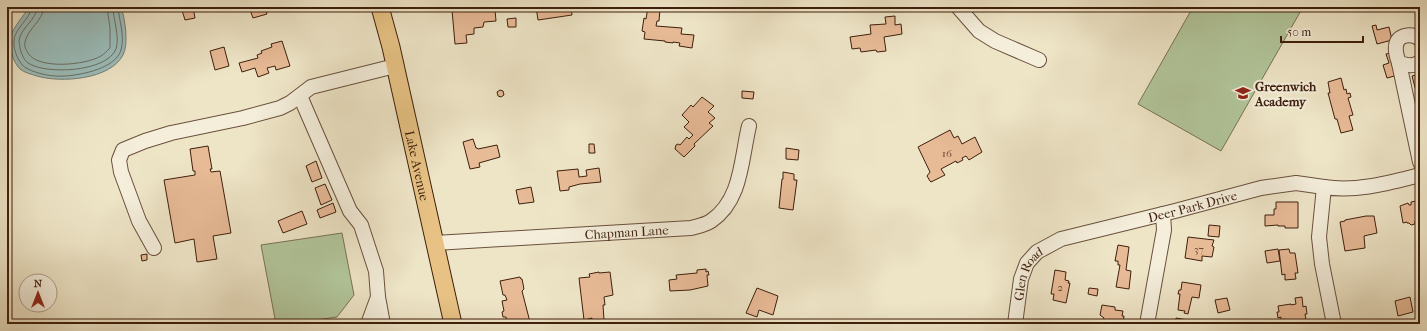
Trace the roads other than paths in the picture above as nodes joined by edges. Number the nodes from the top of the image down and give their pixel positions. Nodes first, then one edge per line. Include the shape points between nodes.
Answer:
1 (380, 7) edge
2 (958, 7) edge
3 (1420, 39) edge
4 (1039, 60) dead end
5 (1420, 62) edge
6 (1399, 63) junction
7 (395, 66) junction
8 (300, 96) junction
9 (749, 126) dead end
10 (1420, 162) edge
11 (1420, 175) edge
12 (1324, 187) junction
13 (1163, 214) junction
14 (1061, 238) joint
15 (435, 243) junction
16 (154, 248) dead end
17 (378, 297) junction
18 (368, 324) edge
19 (383, 324) edge
20 (453, 324) edge
21 (1015, 324) edge
22 (1147, 324) edge
23 (1334, 324) edge

1 - 7 main road, Lake Avenue
2 - 4 street via 979,32 995,42
3 - 6 street via 1409,35 1400,39 1396,48
5 - 6 street via 1414,65
6 - 10 street
7 - 8 street via 311,87
7 - 15 main road, Lake Avenue
8 - 16 street via 280,108 172,132 124,150 119,160 121,172 139,221
8 - 17 street via 350,211 361,225 376,271
9 - 15 street, Chapman Lane via 735,191 729,204 705,224 691,228
11 - 12 street, Deer Park Drive via 1356,189
12 - 13 street, Deer Park Drive via 1296,183 1261,188
12 - 23 street via 1319,237
13 - 14 street, Deer Park Drive
13 - 22 street via 1164,230
14 - 21 street, Glen Road via 1037,252 1027,263 1021,279
15 - 20 main road, Lake Avenue
17 - 18 street
17 - 19 street

